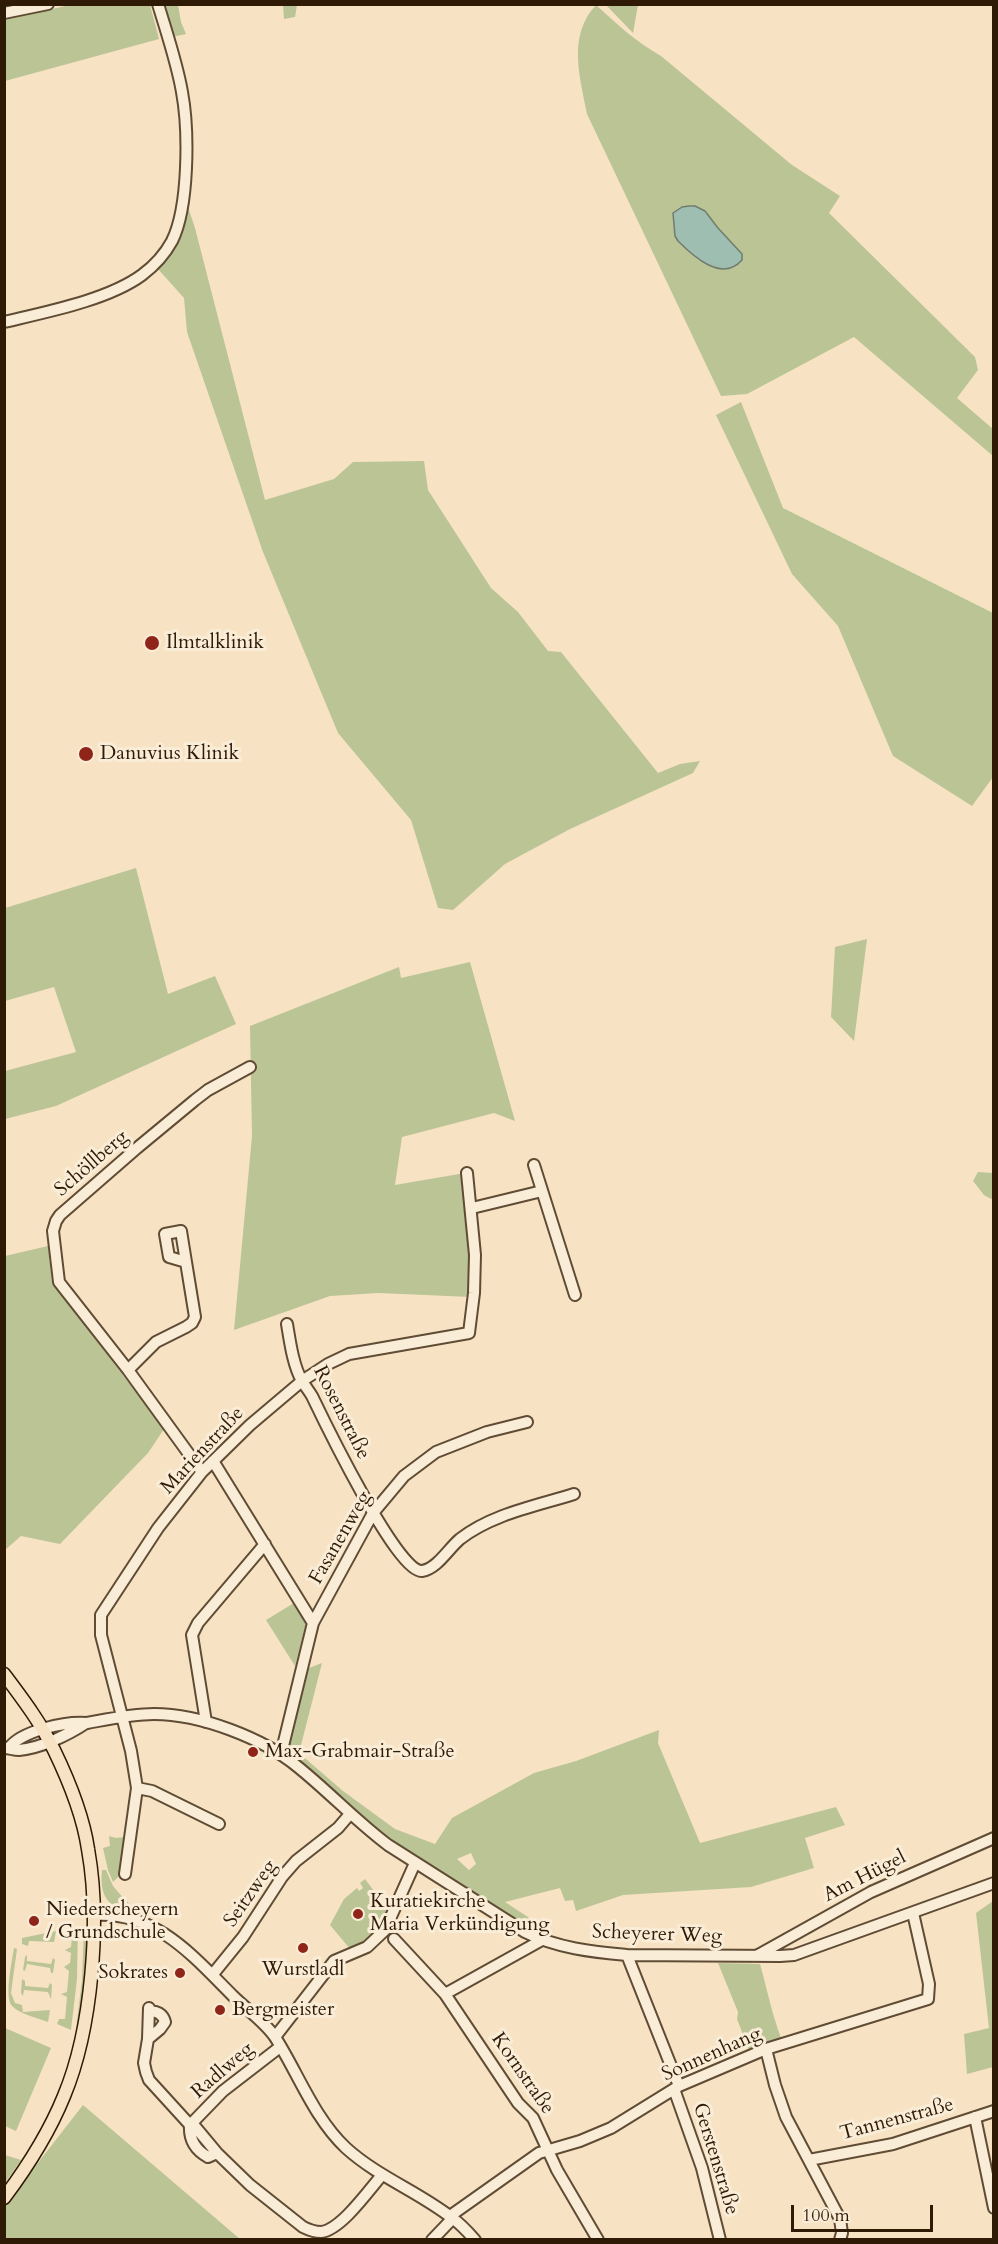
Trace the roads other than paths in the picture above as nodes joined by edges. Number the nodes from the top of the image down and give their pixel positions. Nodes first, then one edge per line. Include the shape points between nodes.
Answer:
1 (48, 4) edge
2 (158, 4) edge
3 (4, 13) edge
4 (4, 322) edge
5 (250, 1066) dead end
6 (534, 1165) dead end
7 (467, 1173) dead end
8 (542, 1191) junction
9 (472, 1209) junction
10 (186, 1262) dead end
11 (575, 1295) dead end
12 (287, 1324) dead end
13 (128, 1370) junction
14 (302, 1381) junction
15 (527, 1422) dead end
16 (213, 1461) junction
17 (202, 1472) junction
18 (574, 1494) dead end
19 (373, 1513) junction
20 (265, 1544) junction
21 (313, 1623) junction
22 (4, 1674) edge
23 (123, 1717) junction
24 (206, 1722) junction
25 (87, 1723) junction
26 (44, 1729) junction
27 (50, 1741) junction
28 (7, 1748) edge
29 (281, 1754) junction
30 (137, 1788) junction
31 (350, 1814) junction
32 (219, 1824) dead end
33 (993, 1838) edge
34 (415, 1863) junction
35 (125, 1874) dead end
36 (993, 1883) edge
37 (913, 1913) junction
38 (93, 1916) junction
39 (394, 1939) dead end
40 (542, 1940) junction
41 (627, 1956) junction
42 (757, 1956) junction
43 (213, 1974) junction
44 (445, 1994) junction
45 (274, 2037) junction
46 (148, 2039) junction
47 (280, 2047) junction
48 (766, 2049) junction
49 (677, 2088) junction
50 (993, 2111) edge
51 (975, 2117) junction
52 (191, 2124) junction
53 (547, 2149) junction
54 (810, 2160) junction
55 (382, 2175) junction
56 (4, 2198) edge
57 (993, 2208) edge
58 (451, 2217) junction
59 (432, 2240) edge
60 (476, 2240) edge
61 (598, 2240) edge
62 (720, 2240) edge
63 (840, 2240) edge

1 - 3 street
2 - 4 street via 180,79 186,123 182,204 171,242 150,268 123,286
5 - 13 street, Schöllberg via 195,1100 56,1221 53,1231 59,1282
6 - 8 street
7 - 9 street
8 - 9 street
8 - 11 street
9 - 14 street, Marienstraße via 475,1255 469,1333 350,1354
10 - 13 street via 195,1317 192,1323 156,1342
12 - 14 street, Rosenstraße
13 - 17 street, Schöllberg
14 - 16 street, Marienstraße
14 - 19 street, Rosenstraße
15 - 19 street, Fasanenweg via 487,1432 436,1452 404,1476
16 - 17 street, Marienstraße
16 - 20 street
17 - 23 street, Marienstraße via 158,1528 101,1614 100,1635
18 - 19 street, Rosenstraße via 484,1524 431,1567 417,1571
19 - 21 street, Fasanenweg
20 - 21 street
20 - 24 street via 192,1635
21 - 29 street, Fasanenweg
22 - 26 main road
23 - 24 street via 156,1714
23 - 25 street
23 - 30 street, Marienstraße
24 - 29 street
25 - 26 street
25 - 27 street
26 - 27 main road
26 - 28 street
27 - 28 street via 25,1749
27 - 38 main road via 74,1798 88,1848
29 - 31 street
30 - 32 street via 152,1791
30 - 35 street, Marienstraße
31 - 34 street
31 - 43 street, Seitzweg via 282,1877
33 - 42 street, Am Hügel via 871,1892
34 - 40 street, Scheyerer Weg
34 - 45 street via 385,1930 367,1947 334,1961
36 - 37 street, Scheyerer Weg
37 - 42 street, Scheyerer Weg via 807,1952
37 - 48 street, Sonnenhang via 929,1984 928,1999
38 - 43 street via 119,1916 151,1925
38 - 56 main road via 89,1999 71,2077 44,2139
39 - 44 street, Kornstraße
40 - 41 street, Scheyerer Weg
40 - 44 street
41 - 42 street, Scheyerer Weg
41 - 49 street, Gerstenstraße
43 - 45 street
44 - 53 street, Kornstraße via 518,2103 533,2118
45 - 47 street
46 - 46 street via 149,2010 159,2013 165,2022
46 - 52 street via 144,2063 149,2080
47 - 52 street, Radlweg via 223,2091
47 - 55 street via 335,2135
48 - 49 street, Sonnenhang
48 - 54 street via 786,2117
49 - 53 street, Sonnenhang via 611,2128
49 - 62 street, Gerstenstraße
50 - 51 street, Tannenstraße
51 - 54 street, Tannenstraße via 893,2144
51 - 57 street
52 - 55 street via 190,2137 196,2149 208,2157 218,2153 250,2185 312,2231 328,2230 341,2222
53 - 58 street, Sonnenhang
53 - 61 street, Kornstraße
54 - 63 street via 840,2219
55 - 58 street
58 - 59 street, Sonnenhang
58 - 60 street

